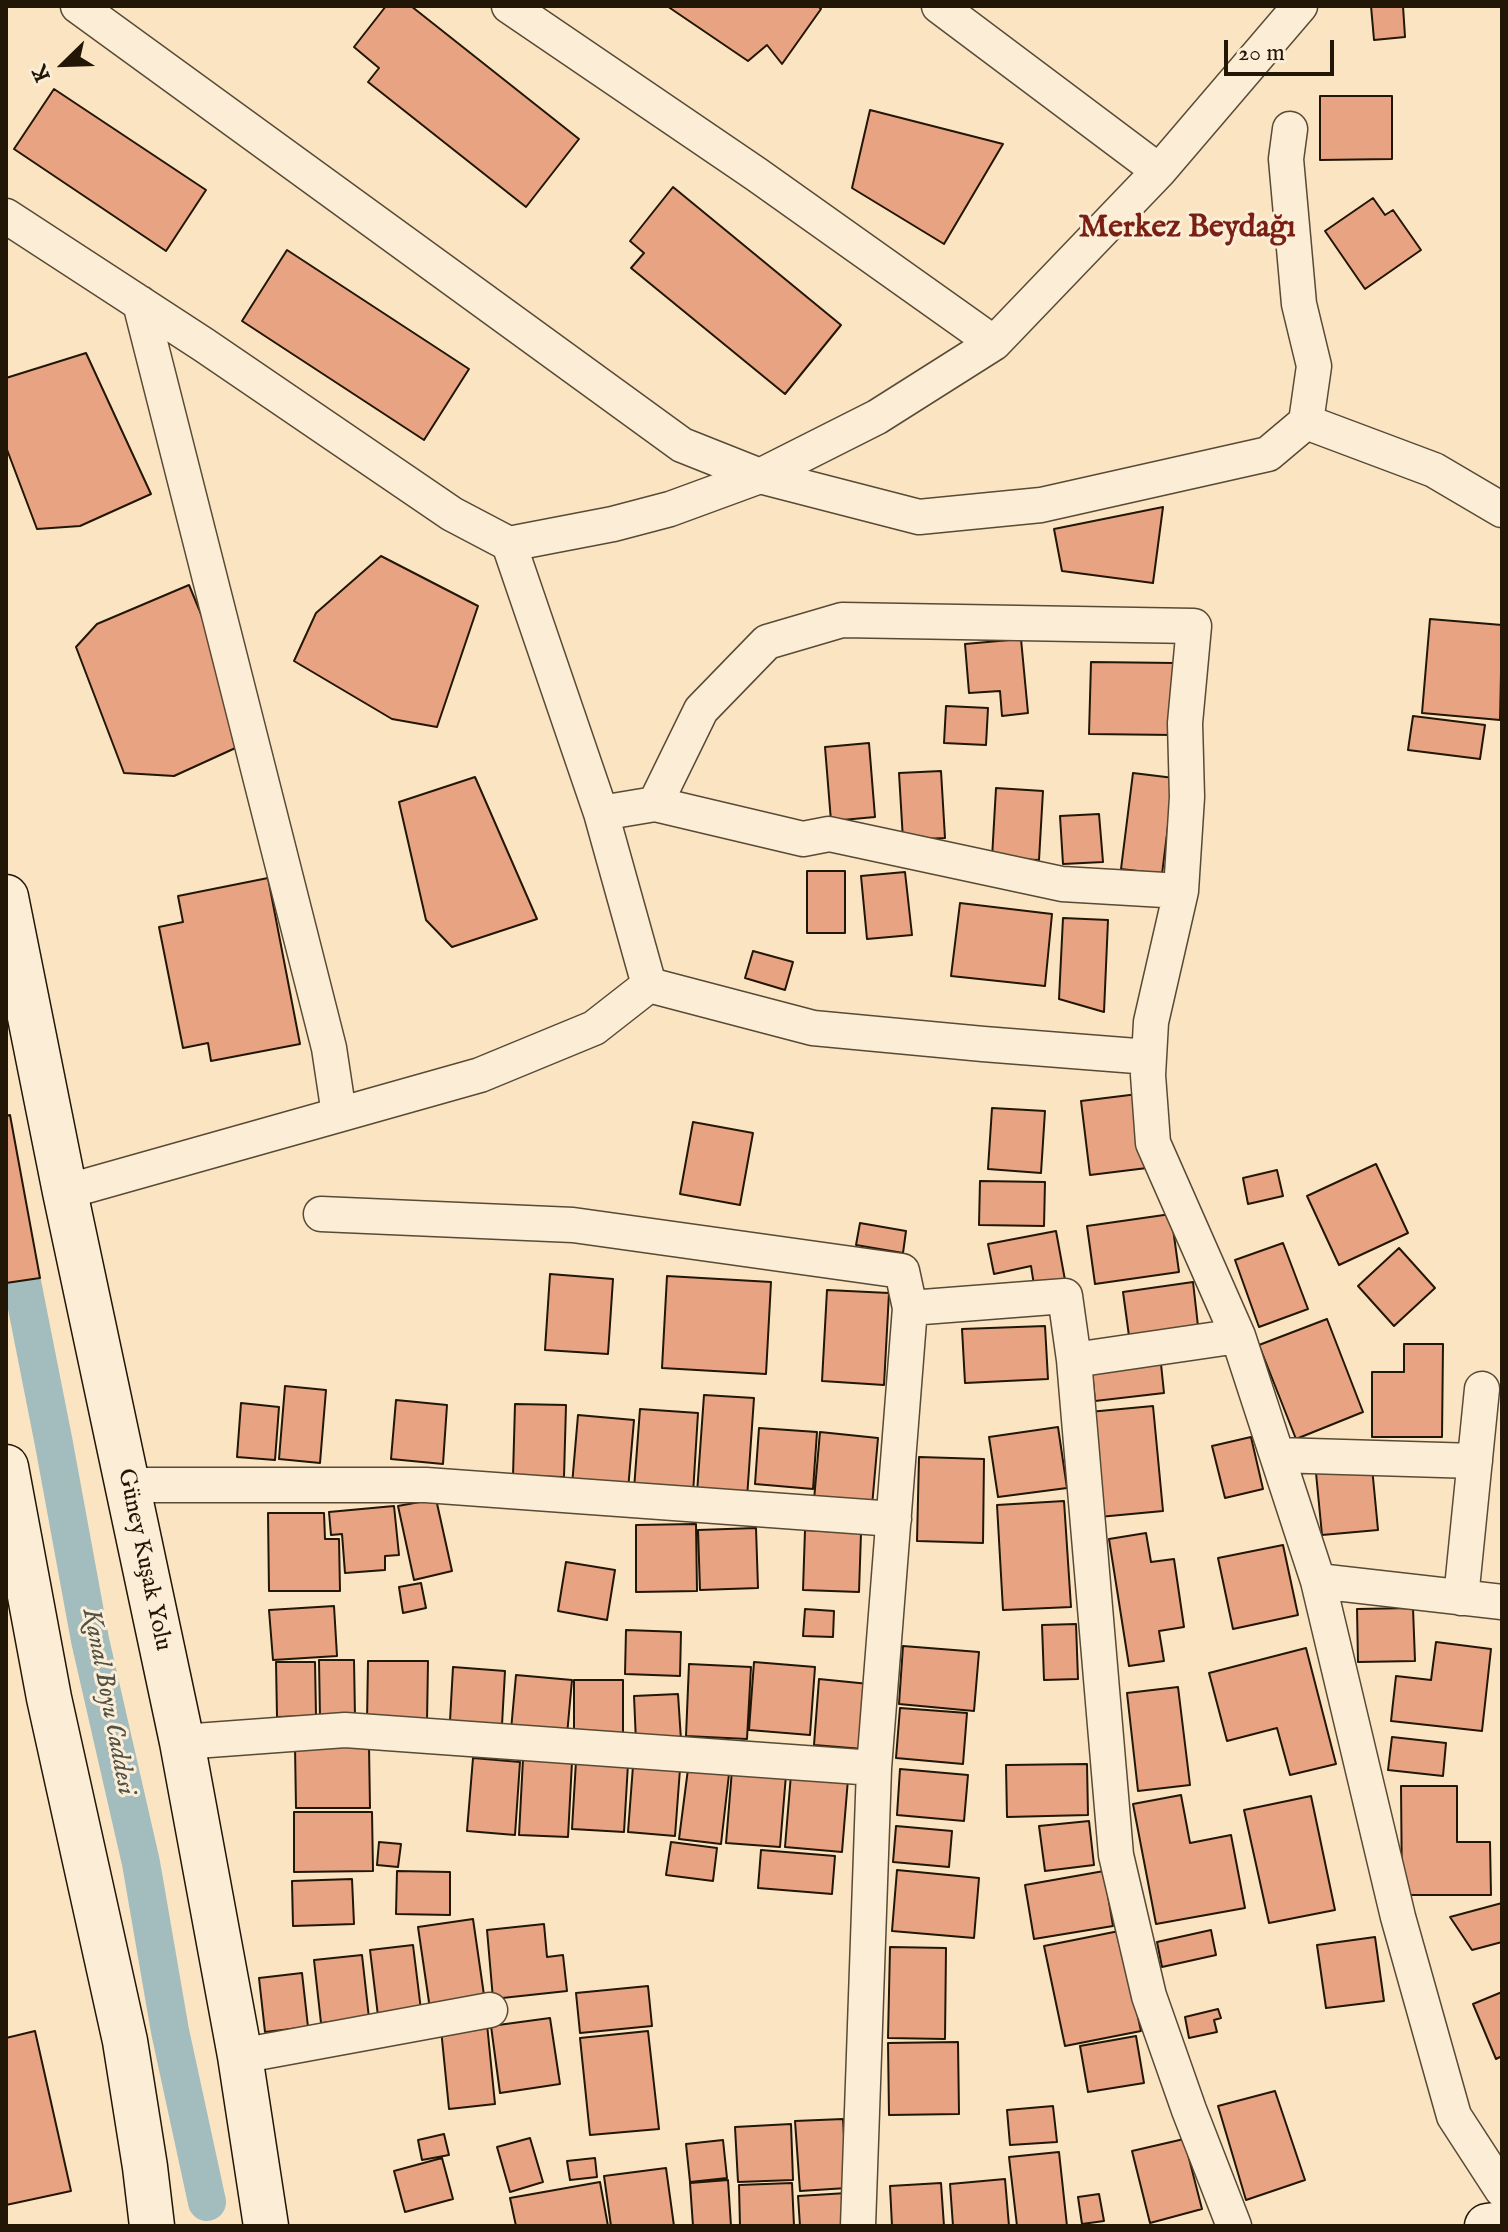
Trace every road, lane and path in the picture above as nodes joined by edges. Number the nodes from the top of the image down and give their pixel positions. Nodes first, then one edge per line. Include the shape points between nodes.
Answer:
1 (78, 6) edge
2 (509, 6) edge
3 (939, 6) edge
4 (1300, 6) edge
5 (1290, 129) dead end
6 (1159, 171) junction
7 (6, 216) edge
8 (140, 303) junction
9 (994, 343) junction
10 (1306, 422) junction
11 (760, 476) junction
12 (1502, 510) edge
13 (509, 544) junction
14 (655, 804) junction
15 (601, 813) junction
16 (1181, 891) junction
17 (6, 897) edge
18 (649, 985) junction
19 (1149, 1057) junction
20 (339, 1114) junction
21 (65, 1192) junction
22 (321, 1214) dead end
23 (910, 1308) junction
24 (1238, 1336) junction
25 (1074, 1360) junction
26 (1482, 1389) dead end
27 (1277, 1455) junction
28 (1475, 1461) junction
29 (6, 1467) edge
30 (126, 1485) junction
31 (894, 1519) junction
32 (1318, 1581) junction
33 (1461, 1598) junction
34 (1502, 1602) edge
35 (182, 1742) junction
36 (874, 1768) junction
37 (490, 2010) dead end
38 (240, 2056) junction
39 (1502, 2190) edge
40 (1502, 2224) edge
41 (152, 2226) edge
42 (266, 2226) edge
43 (858, 2226) edge
44 (1234, 2226) edge
45 (1487, 2226) edge

1 - 11 street via 682,445
2 - 9 street
3 - 6 street
4 - 6 street
5 - 10 street via 1286,159 1299,304 1314,366
6 - 9 street
7 - 8 street
8 - 13 street via 452,514
8 - 20 street via 329,1048
9 - 11 street via 877,417
10 - 11 street via 1268,454 1041,505 934,516 919,517
10 - 12 street via 1434,470
11 - 13 street via 670,509
13 - 15 street
14 - 15 street
14 - 16 street via 803,839 829,834 1062,884
14 - 16 street via 701,710 767,642 842,620 1194,626 1185,723
15 - 18 street
16 - 19 street via 1151,1022
17 - 21 main road, Güney Kuşak Yolu
18 - 19 street via 813,1028
18 - 20 street via 594,1028 480,1075
19 - 24 street via 1153,1143
20 - 21 street
21 - 30 main road, Güney Kuşak Yolu
22 - 23 street via 573,1225 902,1271
23 - 25 street via 1065,1296
23 - 31 street
24 - 25 street
24 - 27 street
25 - 44 street via 1116,1855 1149,1996
26 - 28 street
27 - 28 street
27 - 32 street
28 - 33 street
29 - 41 main road via 49,1698 125,2041
30 - 31 street via 426,1485
30 - 35 main road, Güney Kuşak Yolu
31 - 36 street
32 - 33 street
32 - 39 street via 1398,1917 1454,2116
33 - 34 street
35 - 36 street via 345,1730
35 - 38 main road, Güney Kuşak Yolu
36 - 43 street
37 - 38 street
38 - 42 main road, Güney Kuşak Yolu
40 - 45 main road

